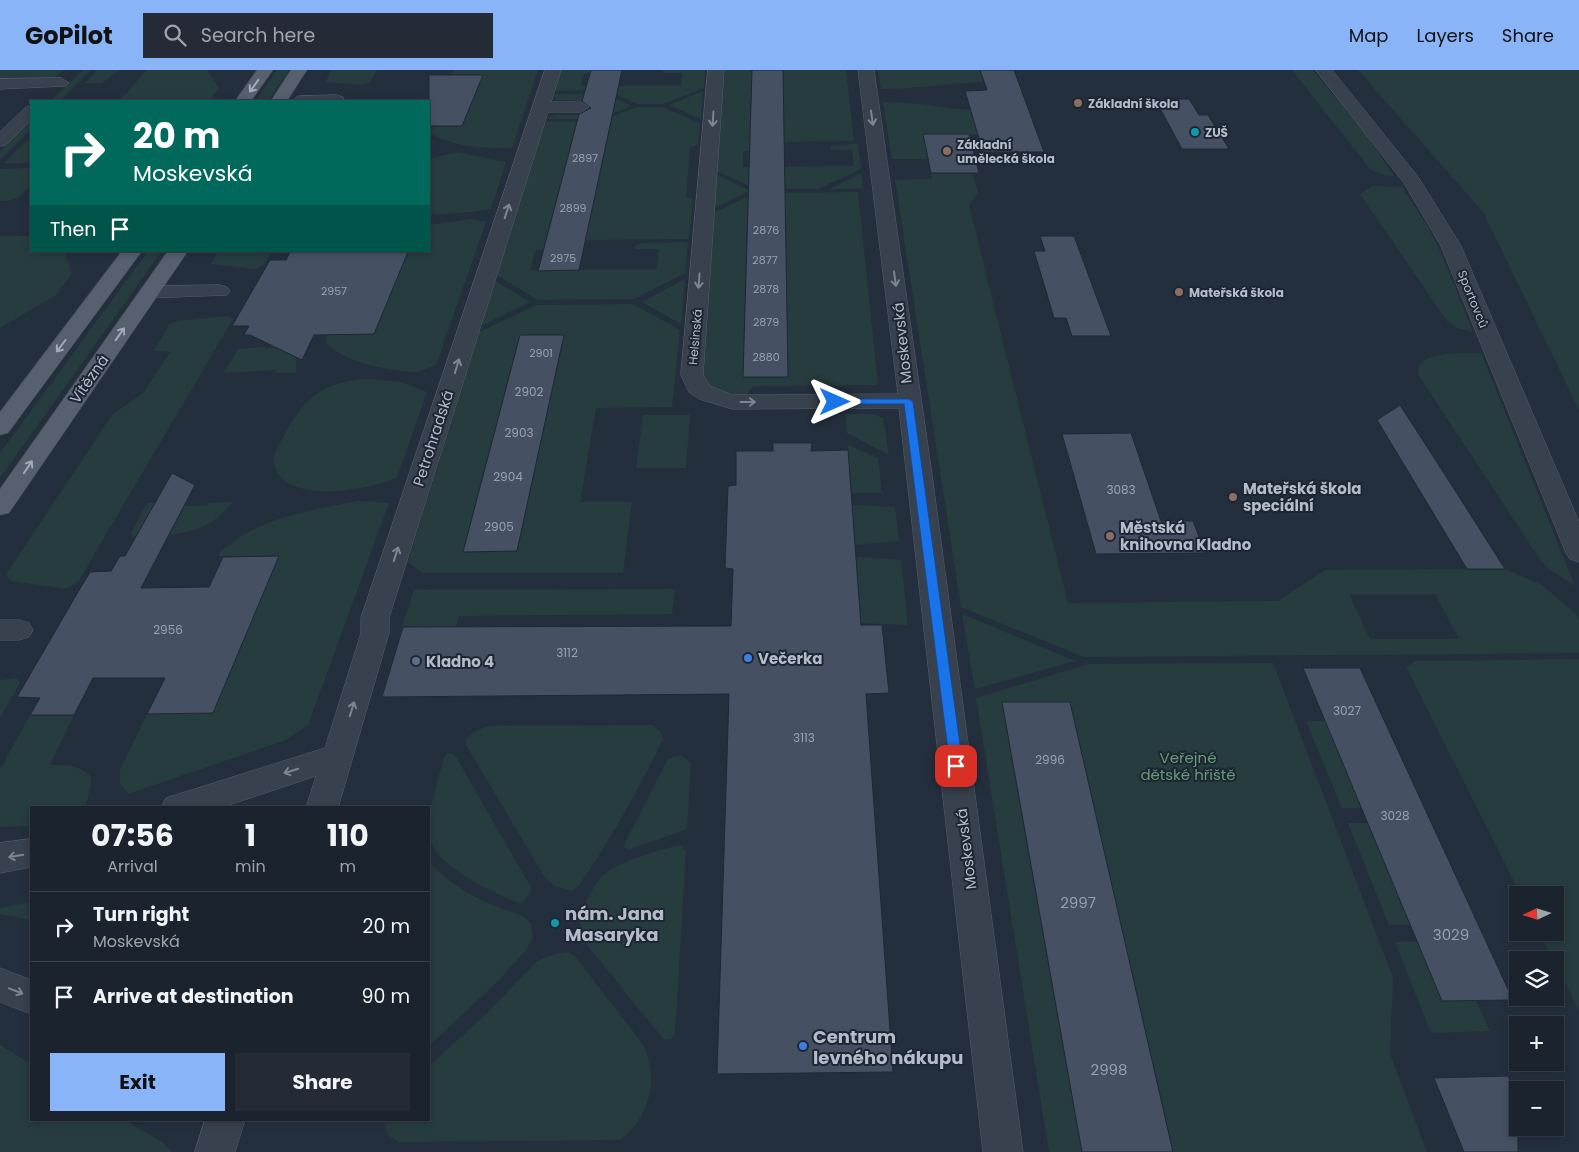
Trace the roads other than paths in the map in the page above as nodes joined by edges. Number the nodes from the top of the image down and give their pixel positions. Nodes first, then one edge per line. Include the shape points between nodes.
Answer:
1 (74, 70) edge
2 (265, 70) edge
3 (300, 70) edge
4 (553, 70) edge
5 (716, 70) edge
6 (866, 70) edge
7 (1324, 70) edge
8 (61, 83) junction
9 (0, 84) edge
10 (43, 100) edge
11 (244, 100) edge
12 (280, 100) edge
13 (581, 107) dead end
14 (540, 108) junction
15 (30, 112) edge
16 (0, 141) edge
17 (131, 252) edge
18 (177, 252) edge
19 (220, 291) dead end
20 (150, 292) junction
21 (909, 402) junction
22 (0, 428) edge
23 (0, 507) edge
24 (1579, 553) edge
25 (338, 756) junction
26 (183, 806) edge
27 (323, 806) edge
28 (30, 853) edge
29 (0, 858) edge
30 (0, 985) edge
31 (30, 997) edge
32 (225, 1121) edge
33 (215, 1152) edge
34 (1003, 1152) edge

1 - 8 street
2 -> 11 main road
3 - 12 main road
4 - 14 street, Petrohradská
5 -> 21 street, Helsinská via 692,375 695,385 712,398 732,402
6 -> 21 street, Moskevská
7 - 24 street, Sportovců via 1412,181 1450,246
8 - 9 street
8 - 10 street
13 - 14 street
25 -> 14 street, Petrohradská via 375,632 375,618
15 - 16 street
17 -> 22 main road
18 - 20 main road, Vítězná
19 - 20 street
23 -> 20 main road, Vítězná
21 - 34 street, Moskevská
25 -> 26 street
25 - 27 street, Petrohradská
28 -> 29 street
30 -> 31 street
32 - 33 street

